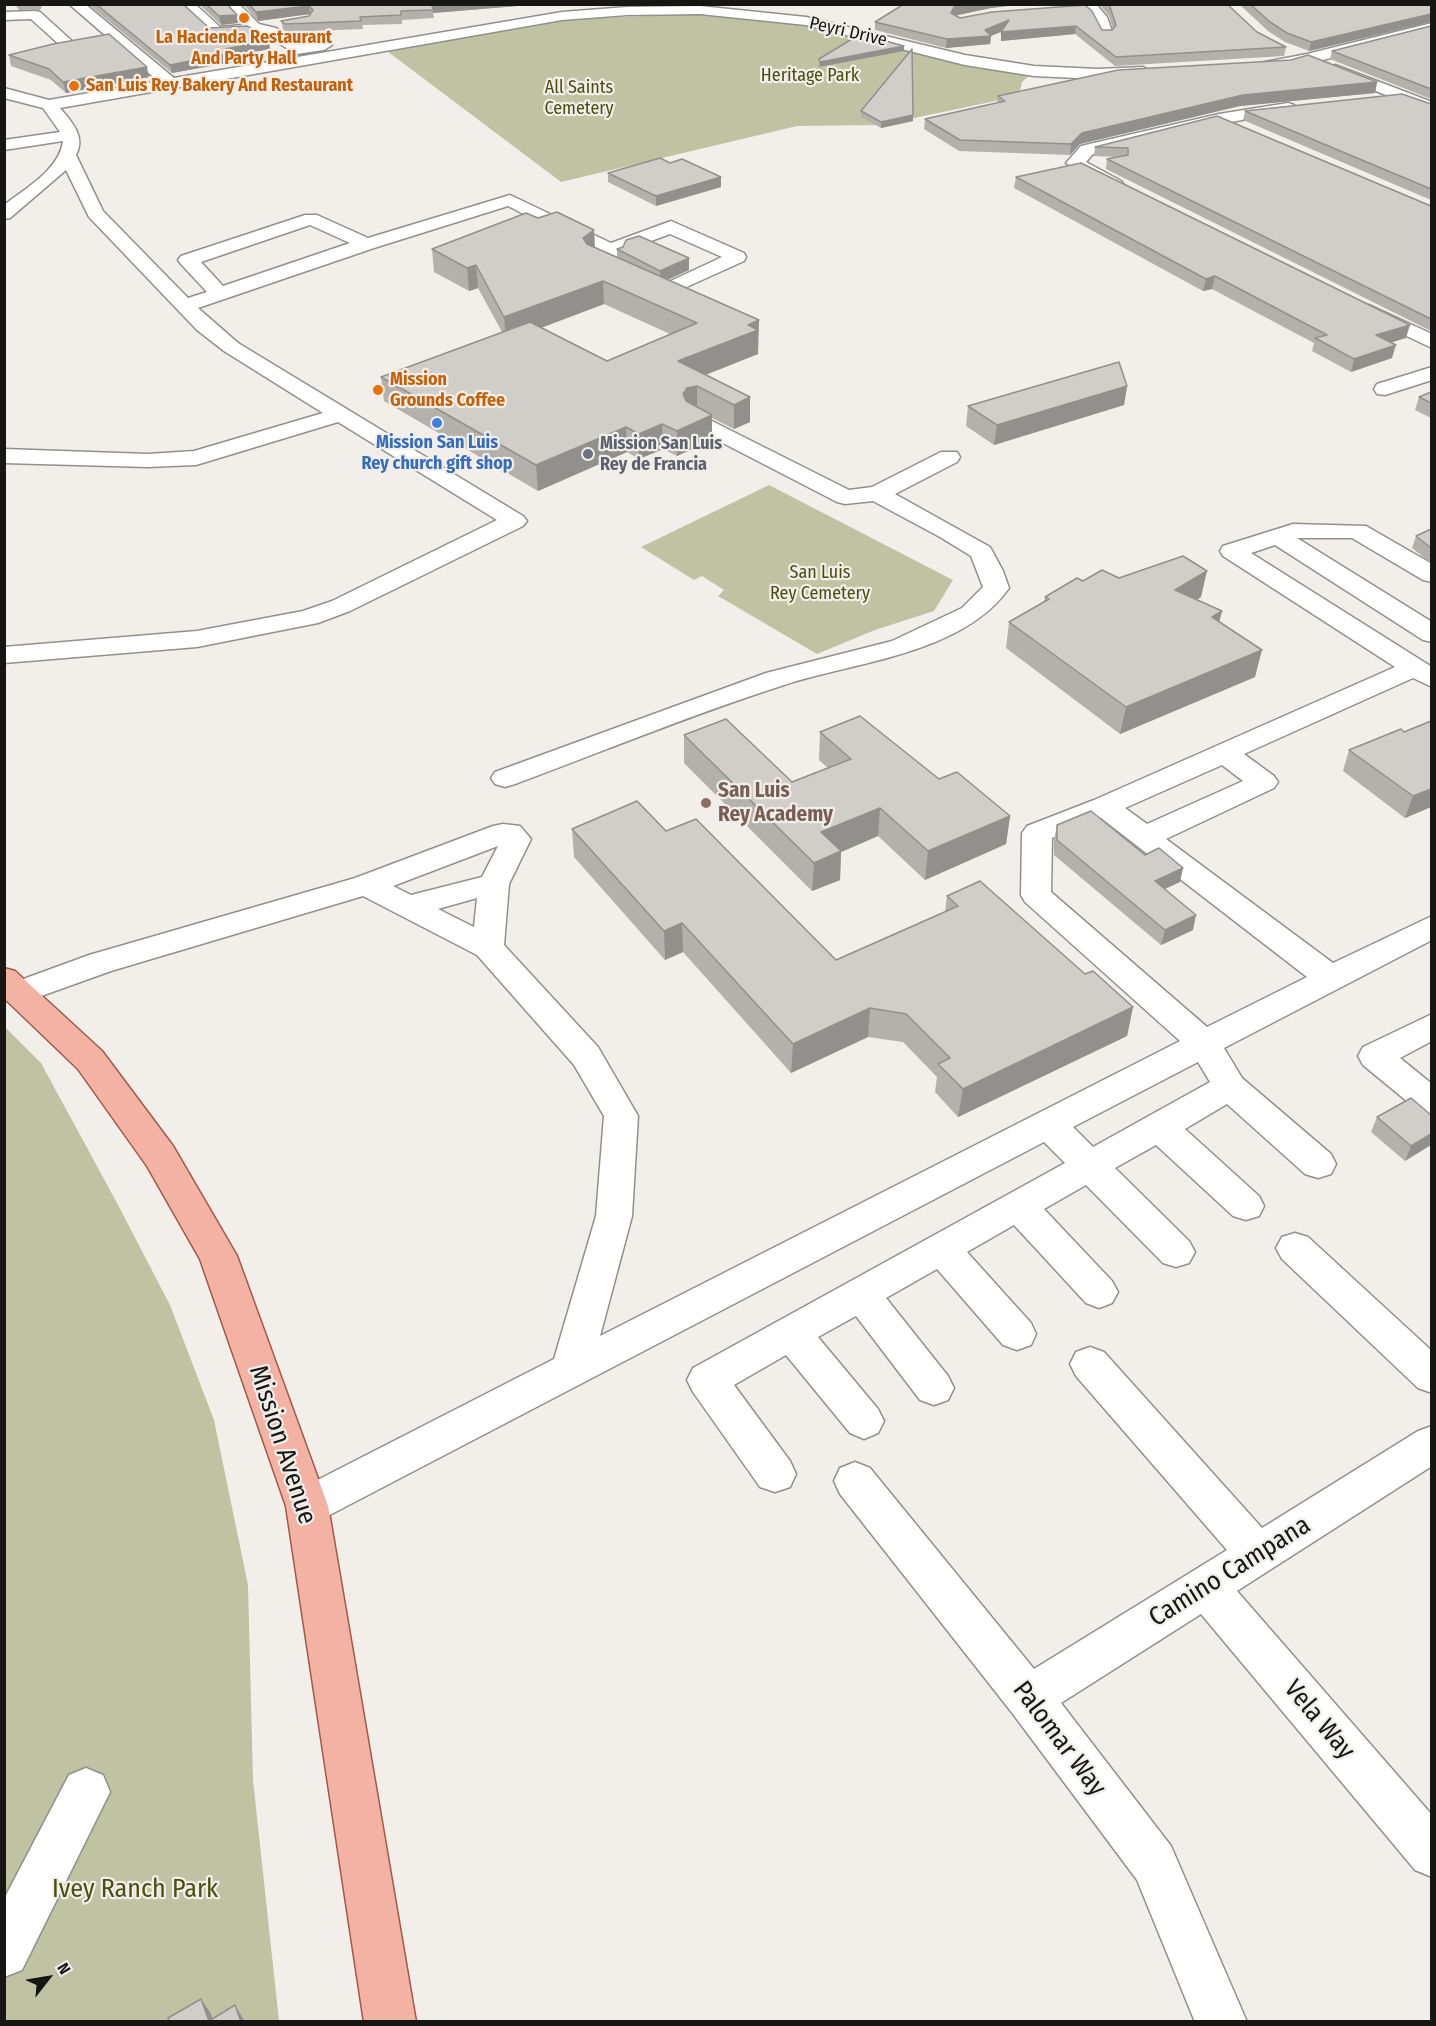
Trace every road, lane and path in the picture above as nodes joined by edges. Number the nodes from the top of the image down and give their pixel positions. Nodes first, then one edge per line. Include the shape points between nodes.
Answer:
1 (76, 4) edge
2 (186, 4) edge
3 (230, 4) edge
4 (1084, 6) edge
5 (822, 10) dead end
6 (4, 16) edge
7 (806, 21) junction
8 (285, 22) edge
9 (1431, 27) edge
10 (254, 28) junction
11 (1106, 34) edge
12 (115, 37) junction
13 (80, 43) junction
14 (1279, 47) edge
15 (47, 49) edge
16 (340, 54) junction
17 (1307, 59) junction
18 (1259, 66) edge
19 (1161, 71) edge
20 (171, 84) junction
21 (4, 93) edge
22 (1401, 96) junction
23 (1363, 103) edge
24 (49, 105) junction
25 (1307, 107) edge
26 (1431, 108) edge
27 (1219, 119) junction
28 (1251, 132) edge
29 (70, 135) junction
30 (4, 145) edge
31 (68, 156) junction
32 (1136, 196) edge
33 (4, 214) edge
34 (367, 244) junction
35 (610, 250) junction
36 (221, 295) junction
37 (184, 306) junction
38 (1358, 306) edge
39 (1431, 342) edge
40 (1431, 372) edge
41 (1385, 389) dead end
42 (342, 414) junction
43 (696, 420) edge
44 (4, 456) edge
45 (949, 457) dead end
46 (877, 494) junction
47 (1277, 536) junction
48 (1431, 576) edge
49 (1431, 634) edge
50 (4, 655) edge
51 (1423, 673) edge
52 (1224, 753) junction
53 (506, 778) dead end
54 (1104, 806) junction
55 (1144, 837) junction
56 (494, 884) junction
57 (366, 885) junction
58 (408, 906) junction
59 (1431, 926) edge
60 (488, 946) junction
61 (1330, 978) junction
62 (12, 986) edge
63 (1431, 1026) edge
64 (1204, 1043) junction
65 (1230, 1087) junction
66 (1431, 1103) edge
67 (1048, 1124) junction
68 (1160, 1126) junction
69 (1318, 1164) dead end
70 (1090, 1165) junction
71 (1019, 1206) junction
72 (1246, 1206) dead end
73 (1295, 1248) dead end
74 (942, 1249) junction
75 (1176, 1252) dead end
76 (1100, 1292) dead end
77 (861, 1294) junction
78 (791, 1333) junction
79 (1017, 1334) dead end
80 (1090, 1364) dead end
81 (571, 1370) junction
82 (1431, 1376) edge
83 (934, 1388) dead end
84 (864, 1421) dead end
85 (1431, 1444) edge
86 (775, 1474) dead end
87 (855, 1481) dead end
88 (307, 1506) junction
89 (1258, 1554) junction
90 (1206, 1587) junction
91 (1029, 1698) junction
92 (86, 1792) dead end
93 (1431, 1853) edge
94 (4, 1952) edge
95 (390, 2022) edge
96 (1221, 2022) edge

1 - 12 street
2 - 10 street via 217,32
3 - 10 street
4 - 11 street via 1100,18
5 - 7 street
6 - 13 street via 35,15
7 - 16 street, Peyri Drive via 700,10 598,12
7 - 19 street, Peyri Drive via 964,60 1034,71
8 - 10 street
9 - 17 street
10 - 16 street via 271,31 296,50 326,44
12 - 13 street
12 - 20 street
13 - 15 street
14 - 17 street
16 - 20 street, Peyri Drive
17 - 18 street
17 - 22 street
20 - 24 street, Peyri Drive
21 - 24 street
22 - 23 street
22 - 26 street
24 - 29 street
25 - 27 street
27 - 28 street
27 - 32 street via 1088,150 1075,163
29 - 30 street
29 - 31 street via 73,143
31 - 33 street via 56,171
31 - 37 street via 95,213
34 - 35 street via 510,200
34 - 36 street
34 - 36 street via 311,219 188,260
35 - 35 street via 671,227 737,257 660,293 596,261 616,253
36 - 37 street
37 - 42 street via 231,347
38 - 39 street
40 - 41 street
42 - 44 street via 196,458 142,462 44,453
42 - 50 street via 515,521 309,618 196,639
43 - 46 street via 845,497
45 - 46 street
46 - 53 street via 981,552 996,588 971,613 901,647 775,679
47 - 48 street via 1293,531 1358,531
47 - 49 street
47 - 51 street via 1232,551
51 - 52 street
52 - 54 street
52 - 55 street via 1264,782
54 - 55 street
54 - 64 street via 1037,832 1036,895
55 - 61 street
56 - 57 street via 516,839 510,833
56 - 58 street
56 - 60 street
57 - 58 street
57 - 62 street
58 - 60 street
59 - 61 street
60 - 81 street via 586,1056 621,1116 614,1216
61 - 64 street
62 - 88 main road, Mission Avenue via 90,1060 160,1156 218,1256
63 - 66 street via 1375,1056
64 - 65 street
64 - 67 street
65 - 68 street
65 - 69 street
67 - 70 street
67 - 81 street
68 - 70 street
68 - 72 street
70 - 71 street
70 - 75 street
71 - 74 street
71 - 76 street
73 - 82 street
74 - 77 street
74 - 79 street
77 - 78 street
77 - 83 street
78 - 84 street
78 - 86 street via 707,1380
80 - 89 street
81 - 88 street
85 - 89 street, Camino Campana
87 - 91 street, Palomar Way
88 - 95 main road, Mission Avenue
89 - 90 street, Camino Campana
90 - 91 street, Camino Campana
90 - 93 street, Vela Way
91 - 96 street, Palomar Way via 1154,1863
92 - 94 street

